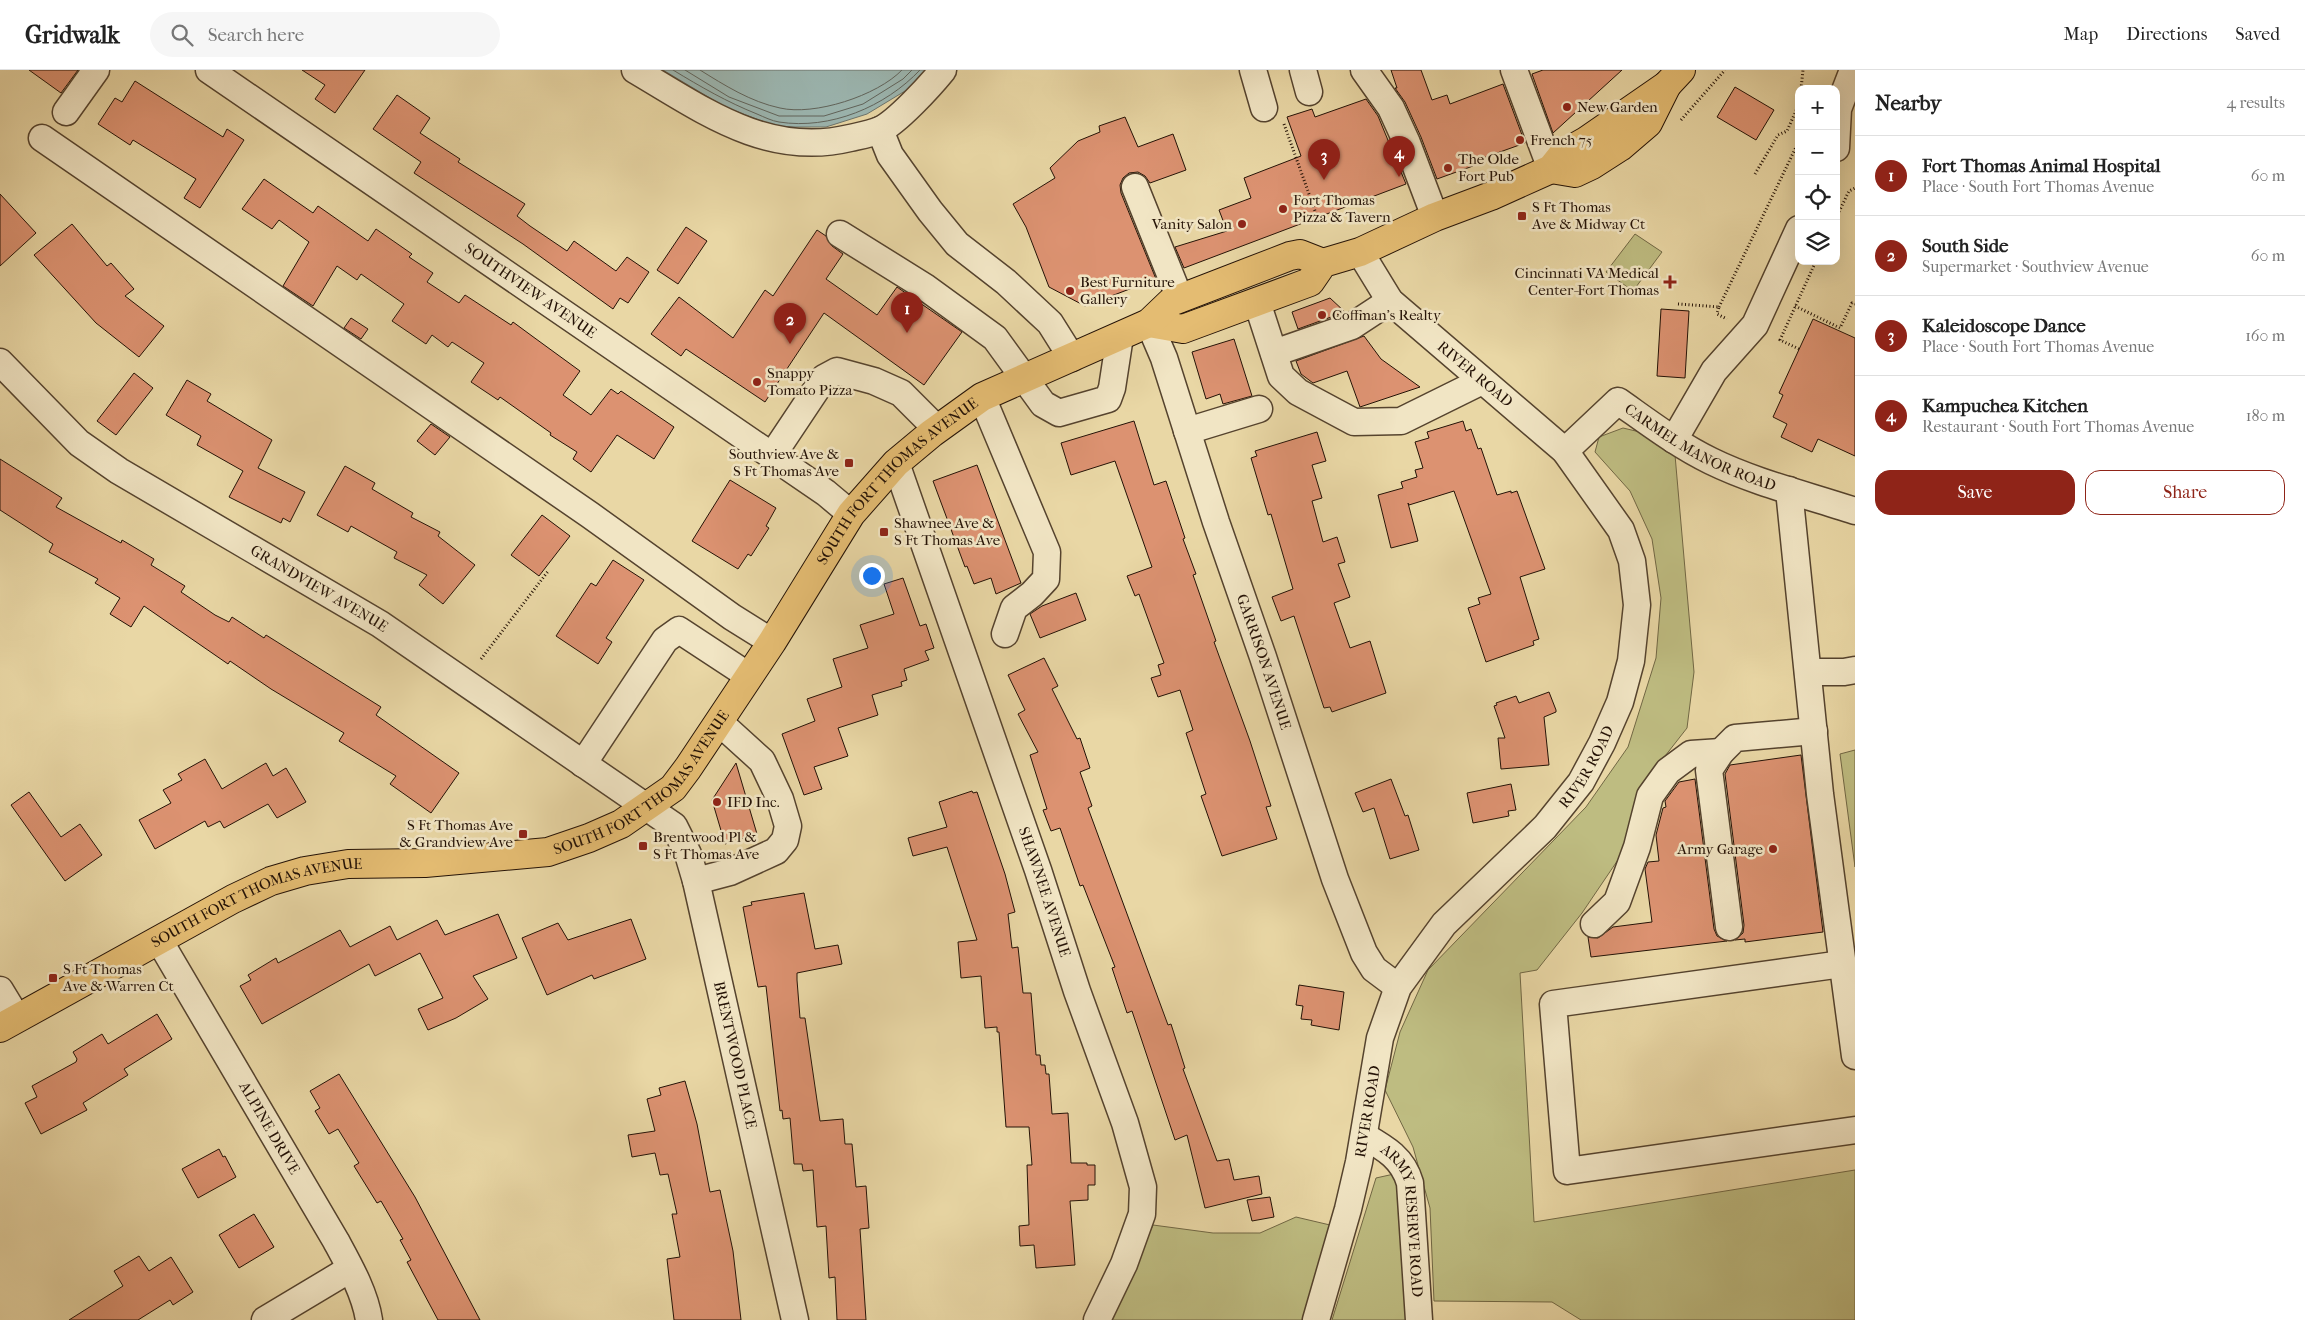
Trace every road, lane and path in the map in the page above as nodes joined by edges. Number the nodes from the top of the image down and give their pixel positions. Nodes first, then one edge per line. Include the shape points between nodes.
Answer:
1 (96, 70) edge
2 (209, 70) edge
3 (635, 70) edge
4 (943, 70) edge
5 (1253, 70) edge
6 (1364, 70) edge
7 (1514, 70) edge
8 (1725, 70) edge
9 (1803, 70) edge
10 (1853, 70) edge
11 (1674, 78) edge
12 (1801, 85) edge
13 (1264, 108) joint
14 (66, 112) dead end
15 (1795, 113) edge
16 (1679, 122) dead end
17 (880, 130) junction
18 (1837, 130) edge
19 (42, 138) dead end
20 (1795, 149) edge
21 (1551, 169) junction
22 (1754, 174) dead end
23 (1135, 187) dead end
24 (1855, 188) edge
25 (1840, 209) edge
26 (1435, 217) junction
27 (1320, 222) dead end
28 (840, 234) dead end
29 (1795, 238) edge
30 (1360, 252) junction
31 (1323, 264) junction
32 (1814, 265) edge
33 (1180, 298) junction
34 (1390, 301) junction
35 (1257, 302) junction
36 (1678, 304) dead end
37 (1855, 304) edge
38 (1795, 306) junction
39 (1719, 307) junction
40 (1150, 323) junction
41 (1750, 330) junction
42 (1120, 336) junction
43 (1799, 349) dead end
44 (1274, 353) junction
45 (1072, 358) junction
46 (0, 362) edge
47 (1024, 378) junction
48 (1482, 381) junction
49 (982, 397) junction
50 (1259, 409) dead end
51 (937, 429) junction
52 (1187, 431) junction
53 (1674, 440) junction
54 (1565, 451) junction
55 (772, 456) junction
56 (896, 463) junction
57 (1790, 490) junction
58 (1855, 510) edge
59 (851, 514) junction
60 (549, 570) dead end
61 (1005, 634) dead end
62 (772, 642) junction
63 (481, 659) dead end
64 (1855, 670) edge
65 (1808, 672) junction
66 (749, 676) junction
67 (719, 722) junction
68 (1814, 731) junction
69 (1721, 752) junction
70 (583, 764) junction
71 (646, 807) junction
72 (696, 882) junction
73 (1594, 924) dead end
74 (1729, 928) dead end
75 (158, 940) junction
76 (1842, 964) junction
77 (1398, 986) junction
78 (0, 990) edge
79 (8, 1023) edge
80 (1855, 1056) edge
81 (1855, 1130) edge
82 (1364, 1136) junction
83 (350, 1269) junction
84 (265, 1320) edge
85 (369, 1320) edge
86 (795, 1320) edge
87 (1097, 1320) edge
88 (1316, 1320) edge
89 (1419, 1320) edge

1 - 14 street
2 - 55 street, SOUTHVIEW AVENUE
3 - 17 street via 718,120 750,133 803,143 830,143
4 - 17 street via 925,91
5 - 13 street
6 - 26 street via 1391,108
7 - 21 street
8 - 16 path
9 - 12 path
10 - 18 street via 1838,110
11 - 21 main road via 1563,154
13 - 27 path via 1283,121
15 - 22 path via 1788,131 1778,136
17 - 45 street via 890,155 957,244 1050,322
19 - 62 street
20 - 39 path
21 - 26 main road
23 - 33 street
24 - 25 path via 1849,190
26 - 30 main road
28 - 47 street via 924,287 995,338
29 - 41 street
30 - 31 main road
30 - 34 street, RIVER ROAD
31 - 33 main road, SOUTH FORT THOMAS AVENUE via 1300,254
31 - 35 main road via 1310,282
32 - 38 path
33 - 40 main road, SOUTH FORT THOMAS AVENUE via 1171,302
34 - 44 street via 1352,326
34 - 48 street, RIVER ROAD
35 - 40 main road via 1182,329
35 - 44 street
36 - 39 path
37 - 38 path via 1852,303 1840,328
38 - 43 path via 1780,340
39 - 41 path via 1717,314
40 - 42 main road, SOUTH FORT THOMAS AVENUE
40 - 52 street, GARRISON AVENUE
41 - 53 street via 1714,370
42 - 45 main road, SOUTH FORT THOMAS AVENUE
42 - 47 street via 1108,399 1059,413 1043,404
44 - 48 street via 1282,376 1298,392 1354,422 1401,421
45 - 47 main road, SOUTH FORT THOMAS AVENUE
46 - 70 street, GRANDVIEW AVENUE via 79,442 119,471 380,624
47 - 49 main road, SOUTH FORT THOMAS AVENUE
48 - 54 street, RIVER ROAD
49 - 51 main road, SOUTH FORT THOMAS AVENUE
49 - 61 street via 1047,552 1046,579 1014,608
50 - 52 street
51 - 55 street via 901,393 837,370 824,378
51 - 56 main road, SOUTH FORT THOMAS AVENUE
52 - 77 street, GARRISON AVENUE via 1338,887 1364,953 1374,969
53 - 54 street, CARMEL MANOR ROAD via 1618,401
53 - 57 street, CARMEL MANOR ROAD via 1711,461
54 - 77 street, RIVER ROAD via 1621,530 1632,561 1637,605 1631,661 1620,702 1581,782 1544,827 1444,924
55 - 59 street, SOUTHVIEW AVENUE
56 - 59 main road, SOUTH FORT THOMAS AVENUE
56 - 87 street, SHAWNEE AVENUE via 1125,1124 1142,1187 1142,1214
57 - 58 street, CARMEL MANOR ROAD
57 - 65 street
59 - 62 main road, SOUTH FORT THOMAS AVENUE
60 - 63 path
62 - 66 main road, SOUTH FORT THOMAS AVENUE
64 - 65 street
65 - 68 street
66 - 67 main road, SOUTH FORT THOMAS AVENUE
66 - 70 street via 679,630 665,640
67 - 71 main road, SOUTH FORT THOMAS AVENUE via 673,788
67 - 72 street via 762,760 788,826 776,851 730,872
68 - 69 street via 1735,738
68 - 76 street
69 - 73 street via 1691,754 1668,771 1650,796 1617,902
69 - 74 street via 1709,770
70 - 71 street, GRANDVIEW AVENUE
71 - 72 street, BRENTWOOD PLACE via 674,826 688,854
71 - 75 main road, SOUTH FORT THOMAS AVENUE via 621,824 548,852 424,863 348,864 271,880
72 - 86 street, BRENTWOOD PLACE
75 - 79 main road, SOUTH FORT THOMAS AVENUE
75 - 83 street, ALPINE DRIVE via 273,1131
76 - 80 street
76 - 81 street via 1553,1004 1567,1171
77 - 82 street, RIVER ROAD via 1380,1038
78 - 79 street
82 - 88 street, RIVER ROAD via 1348,1209
82 - 89 street, ARMY RESERVE ROAD via 1386,1149 1406,1168 1410,1183
83 - 84 street
83 - 85 street, ALPINE DRIVE

